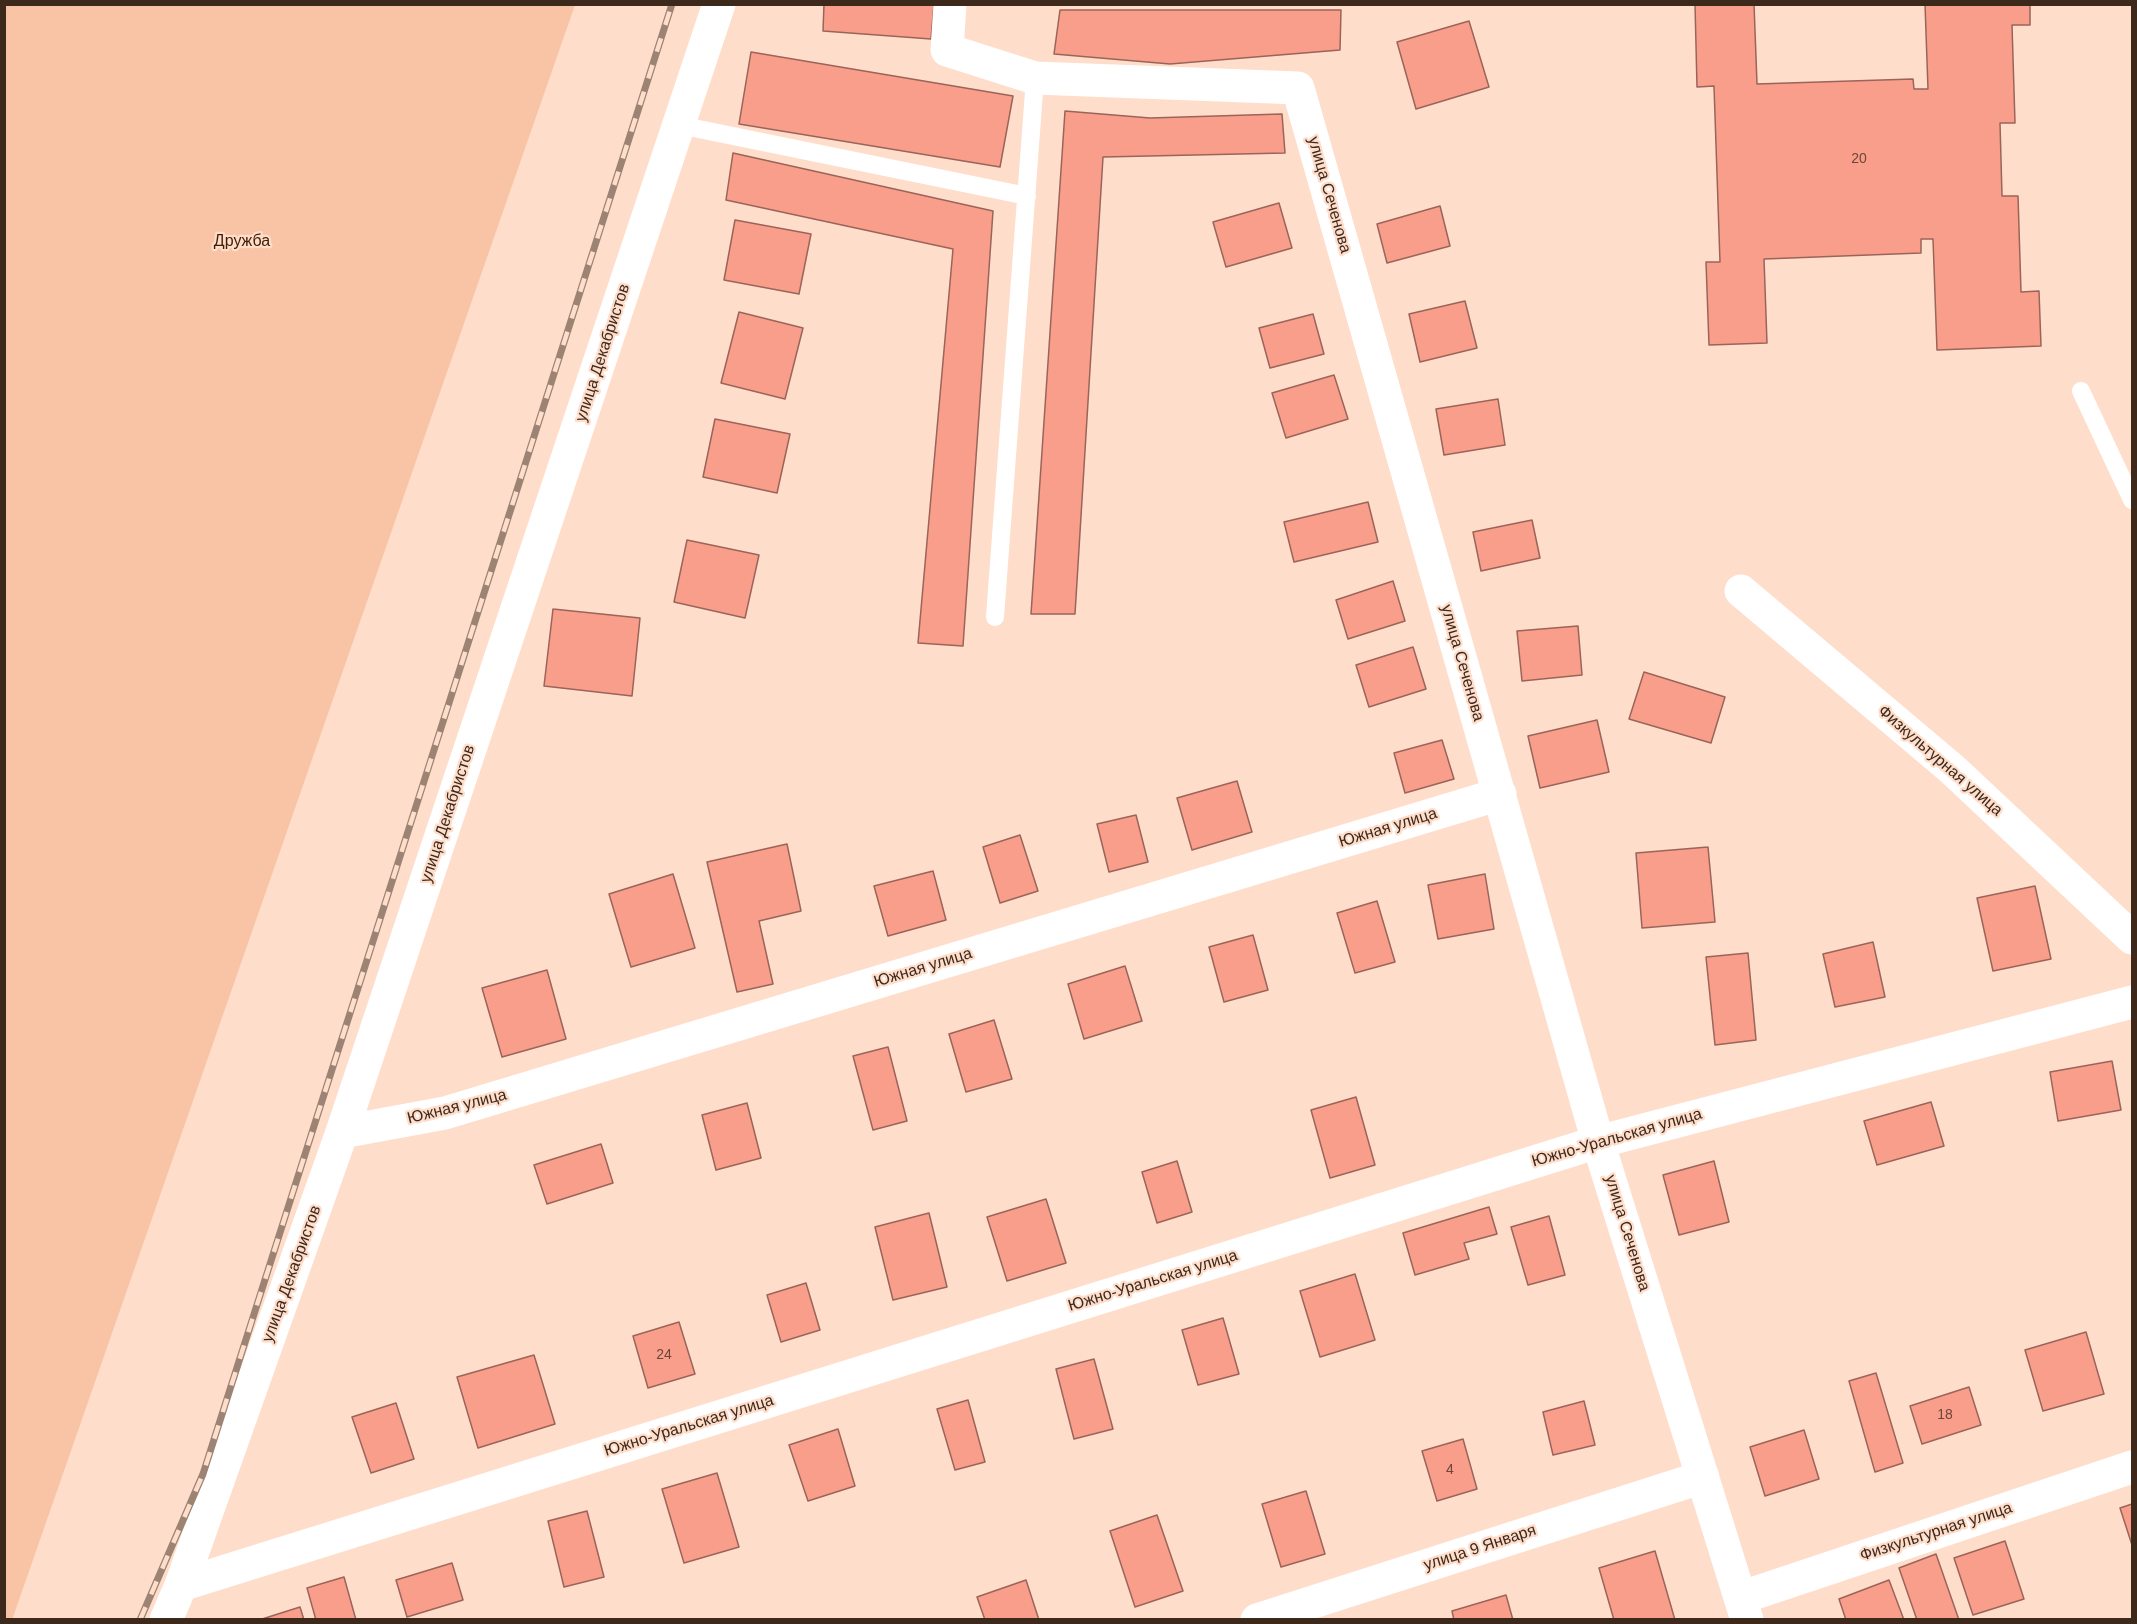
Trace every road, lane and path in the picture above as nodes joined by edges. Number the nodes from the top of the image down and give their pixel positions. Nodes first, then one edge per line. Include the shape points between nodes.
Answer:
1 (719, 4) edge
2 (950, 4) edge
3 (1035, 78) junction
4 (679, 125) junction
5 (1027, 196) junction
6 (2081, 391) dead end
7 (2133, 500) edge
8 (1741, 591) dead end
9 (995, 617) dead end
10 (1500, 794) junction
11 (2133, 938) edge
12 (2133, 1002) edge
13 (342, 1132) junction
14 (1598, 1142) junction
15 (2133, 1467) edge
16 (1702, 1477) junction
17 (180, 1585) junction
18 (1744, 1609) edge
19 (166, 1620) edge
20 (1257, 1620) edge

1 - 4 street, улица Декабристов
2 - 3 street, улица Сеченова via 947,50
3 - 5 lane
3 - 10 street, улица Сеченова via 1299,88
4 - 5 lane
4 - 13 street, улица Декабристов
5 - 9 lane
6 - 7 lane
8 - 11 street, Физкультурная улица via 1952,769
10 - 13 street, Южная улица via 445,1113
10 - 14 street, улица Сеченова
12 - 14 street, Южно-Уральская улица
13 - 17 street, улица Декабристов
14 - 16 street, улица Сеченова
14 - 17 street, Южно-Уральская улица
15 - 18 street, Физкультурная улица
16 - 18 street, улица Сеченова
16 - 20 street, улица 9 Января
17 - 19 street, улица Декабристов

